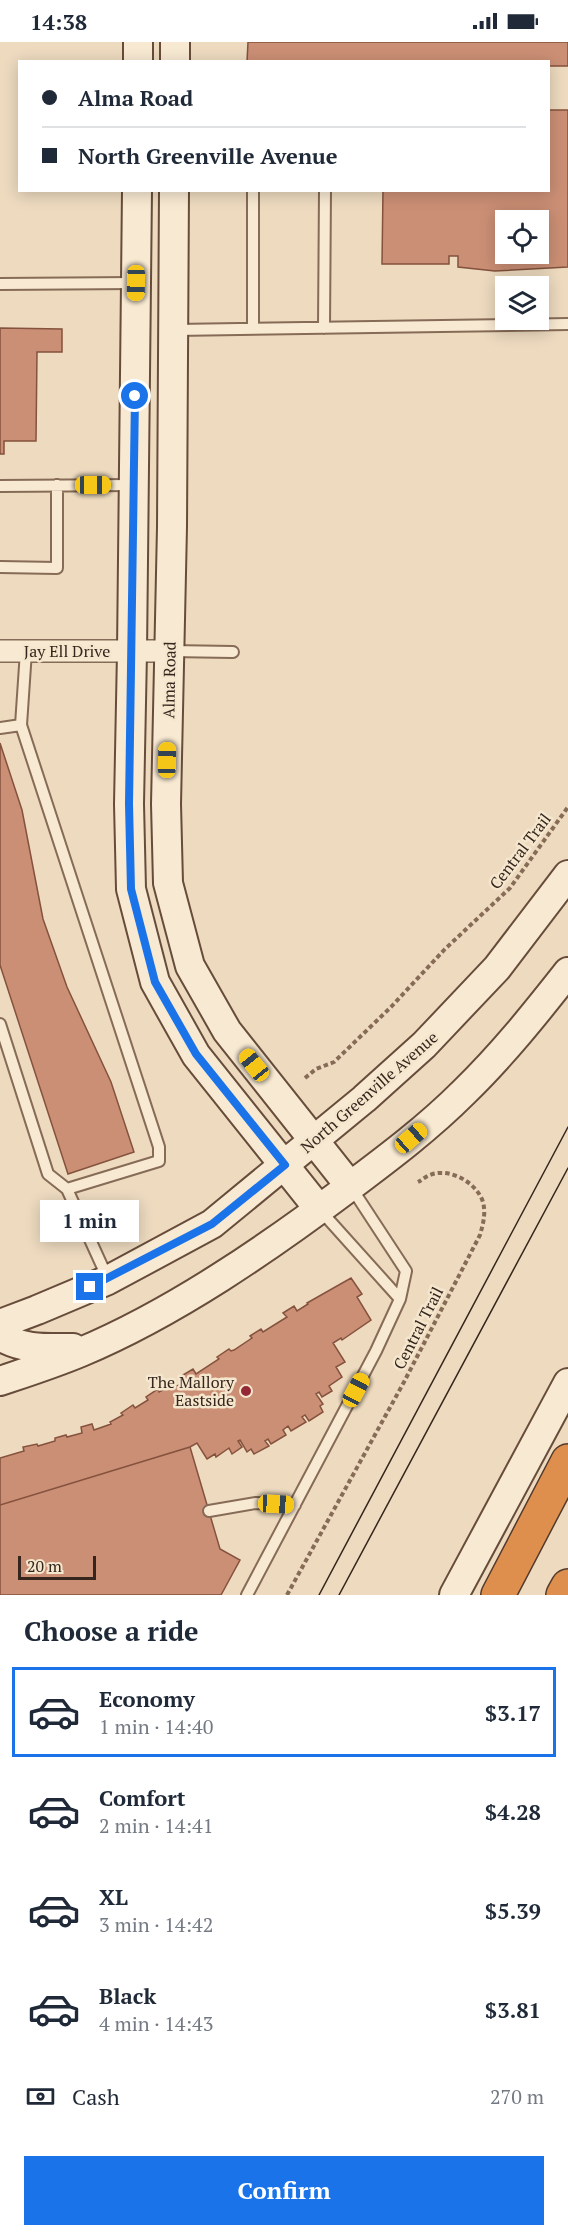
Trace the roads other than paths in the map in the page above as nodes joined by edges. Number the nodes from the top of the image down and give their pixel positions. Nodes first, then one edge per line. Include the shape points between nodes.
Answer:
1 (138, 42) edge
2 (175, 42) edge
3 (138, 60) edge
4 (175, 60) edge
5 (137, 192) edge
6 (174, 192) edge
7 (253, 192) edge
8 (325, 192) edge
9 (136, 283) junction
10 (0, 284) edge
11 (568, 324) edge
12 (324, 328) junction
13 (253, 329) junction
14 (173, 330) junction
15 (57, 485) junction
16 (134, 485) junction
17 (0, 486) edge
18 (0, 567) edge
19 (0, 651) edge
20 (26, 651) junction
21 (132, 651) junction
22 (170, 651) junction
23 (233, 651) dead end
24 (21, 726) junction
25 (0, 728) edge
26 (568, 874) edge
27 (568, 972) edge
28 (0, 1024) edge
29 (314, 1140) junction
30 (285, 1165) junction
31 (350, 1186) junction
32 (67, 1189) junction
33 (319, 1209) junction
34 (108, 1280) junction
35 (400, 1299) junction
36 (0, 1324) edge
37 (0, 1336) edge
38 (91, 1347) junction
39 (0, 1382) edge
40 (568, 1383) edge
41 (568, 1461) edge
42 (295, 1505) junction
43 (209, 1511) dead end
44 (568, 1586) edge
45 (247, 1595) edge
46 (454, 1595) edge
47 (498, 1595) edge
48 (563, 1595) edge

1 - 3 street
2 - 4 street
5 - 9 street
6 - 14 street, Alma Road
7 - 13 lane
8 - 12 lane
9 - 10 lane
9 - 16 street
11 - 12 lane
12 - 13 lane
13 - 14 lane
14 - 22 street, Alma Road
15 - 16 lane
15 - 17 lane
15 - 18 lane via 57,567
16 - 21 street
19 - 20 street, Jay Ell Drive
20 - 21 street, Jay Ell Drive
20 - 24 lane
21 - 22 street, Jay Ell Drive
21 - 30 street via 131,889 155,982 196,1054
22 - 23 lane
22 - 29 street, Alma Road via 168,883 190,966 226,1030
24 - 25 lane
24 - 32 lane via 159,1147 159,1161
26 - 29 street, North Greenville Avenue via 497,968 460,1009 405,1063
27 - 31 street via 464,1093 394,1154
28 - 32 lane via 48,1174
29 - 30 street, North Greenville Avenue
29 - 31 street, Alma Road
30 - 33 street
30 - 34 street, North Greenville Avenue via 212,1224
31 - 33 street
31 - 35 lane via 406,1271
32 - 34 lane
33 - 35 lane
33 - 38 street via 220,1278
34 - 36 street, North Greenville Avenue
35 - 42 lane
37 - 38 street via 30,1348
38 - 39 street
40 - 46 street
41 - 47 highway
42 - 43 lane via 256,1503
42 - 45 lane
44 - 48 highway

